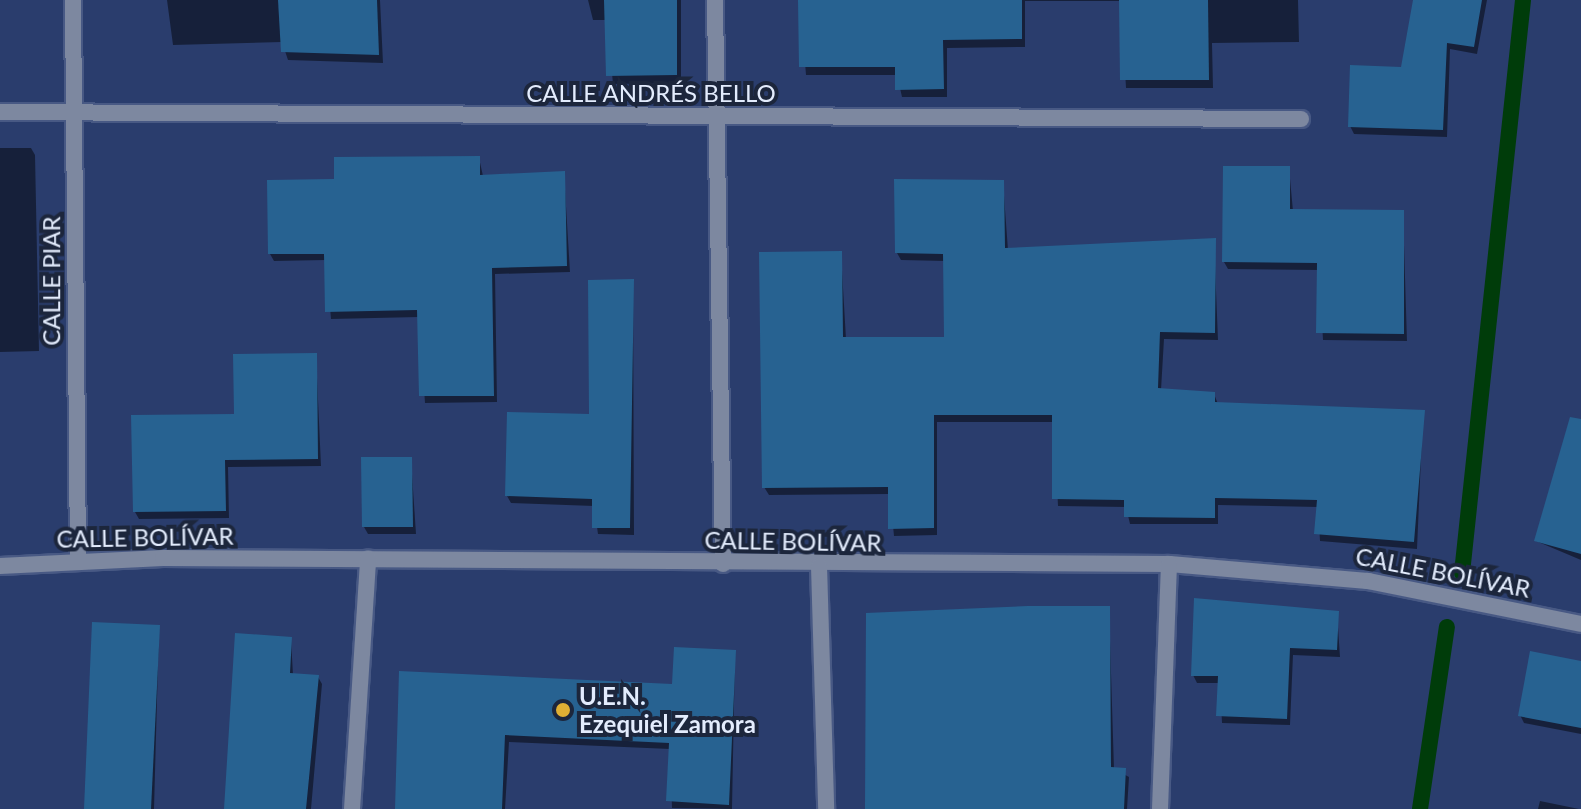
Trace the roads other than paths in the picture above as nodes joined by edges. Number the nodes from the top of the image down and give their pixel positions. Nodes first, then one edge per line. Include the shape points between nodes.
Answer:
1 (73, 0) edge
2 (715, 0) edge
3 (0, 112) edge
4 (74, 112) junction
5 (716, 118) junction
6 (1301, 119) dead end
7 (368, 559) junction
8 (78, 561) junction
9 (723, 564) junction
10 (1169, 564) junction
11 (0, 566) edge
12 (819, 566) junction
13 (1581, 624) edge
14 (352, 809) edge
15 (826, 809) edge
16 (1160, 809) edge

1 - 4 street, CALLE PIAR
2 - 5 street
3 - 4 street, CALLE ANDRÉS BELLO
4 - 5 street, CALLE ANDRÉS BELLO
4 - 8 street, CALLE PIAR
5 - 6 street, CALLE ANDRÉS BELLO
5 - 9 street
7 - 8 street, CALLE BOLÍVAR
7 - 9 street, CALLE BOLÍVAR
7 - 14 street
8 - 11 street, CALLE BOLÍVAR
9 - 12 street, CALLE BOLÍVAR
10 - 12 street, CALLE BOLÍVAR
10 - 13 street, CALLE BOLÍVAR via 1368,581
10 - 16 street
12 - 15 street

